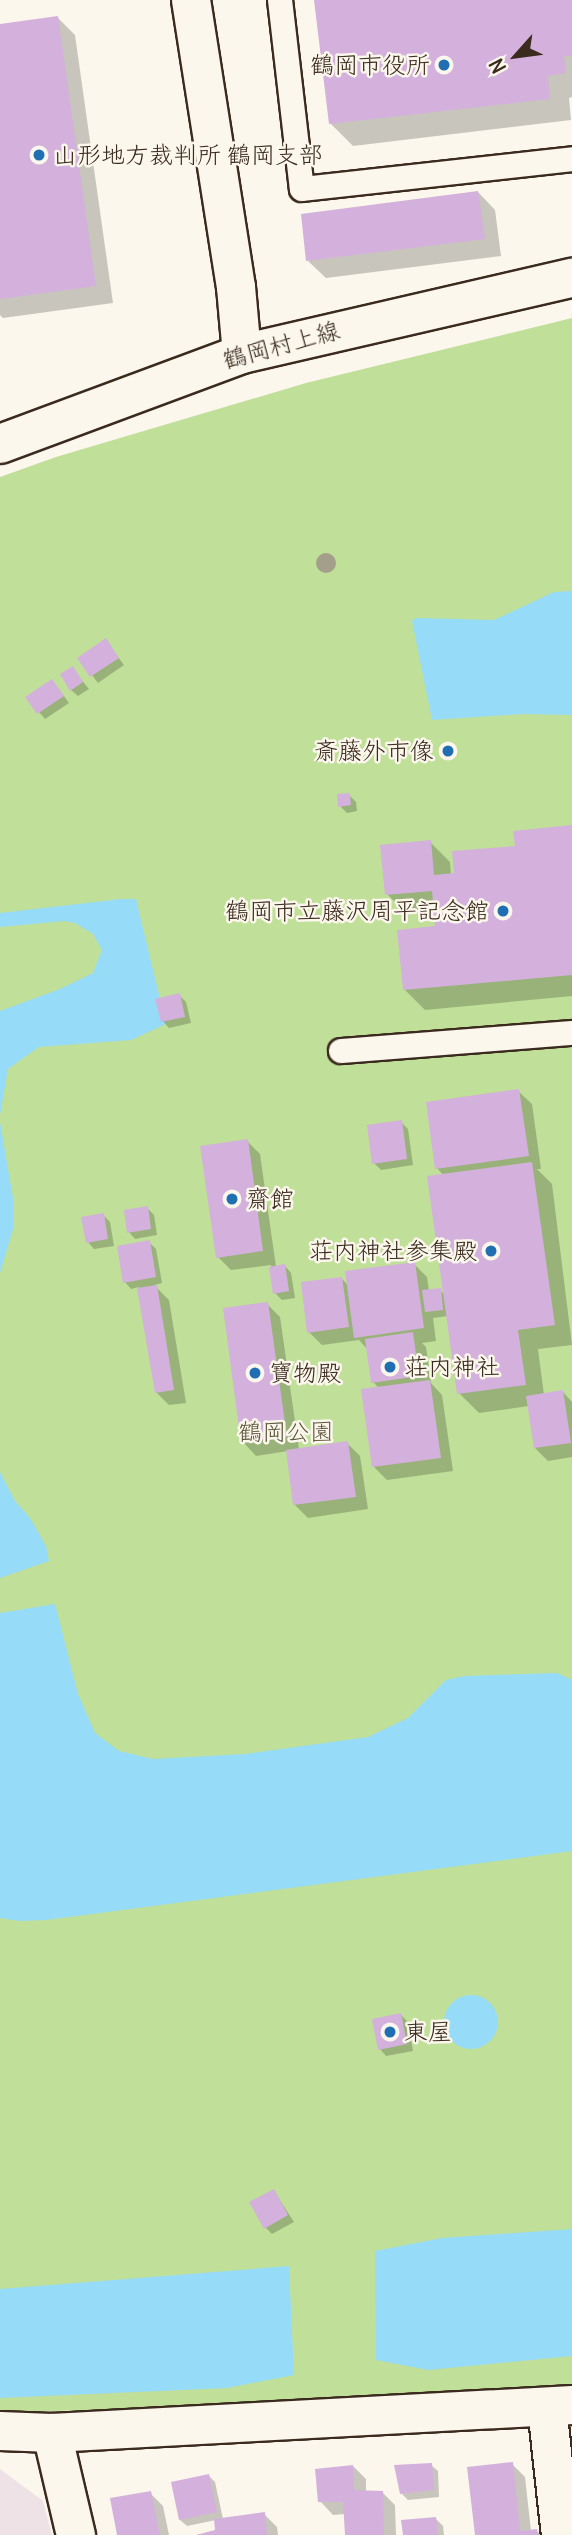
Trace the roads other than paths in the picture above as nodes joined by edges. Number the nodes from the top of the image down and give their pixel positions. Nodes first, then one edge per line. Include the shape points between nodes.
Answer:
1 (191, 0) edge
2 (280, 0) edge
3 (572, 159) edge
4 (572, 278) edge
5 (242, 354) junction
6 (0, 444) edge
7 (572, 1034) edge
8 (341, 1051) dead end
9 (559, 2406) edge
10 (0, 2431) edge
11 (51, 2433) junction
12 (76, 2535) edge
13 (561, 2535) edge

1 - 5 street via 236,287
2 - 3 lane via 302,189
4 - 5 street, 鶴岡村上線
5 - 6 street, 鶴岡村上線
7 - 8 lane
9 - 11 street
9 - 13 street
10 - 11 street
11 - 12 street

